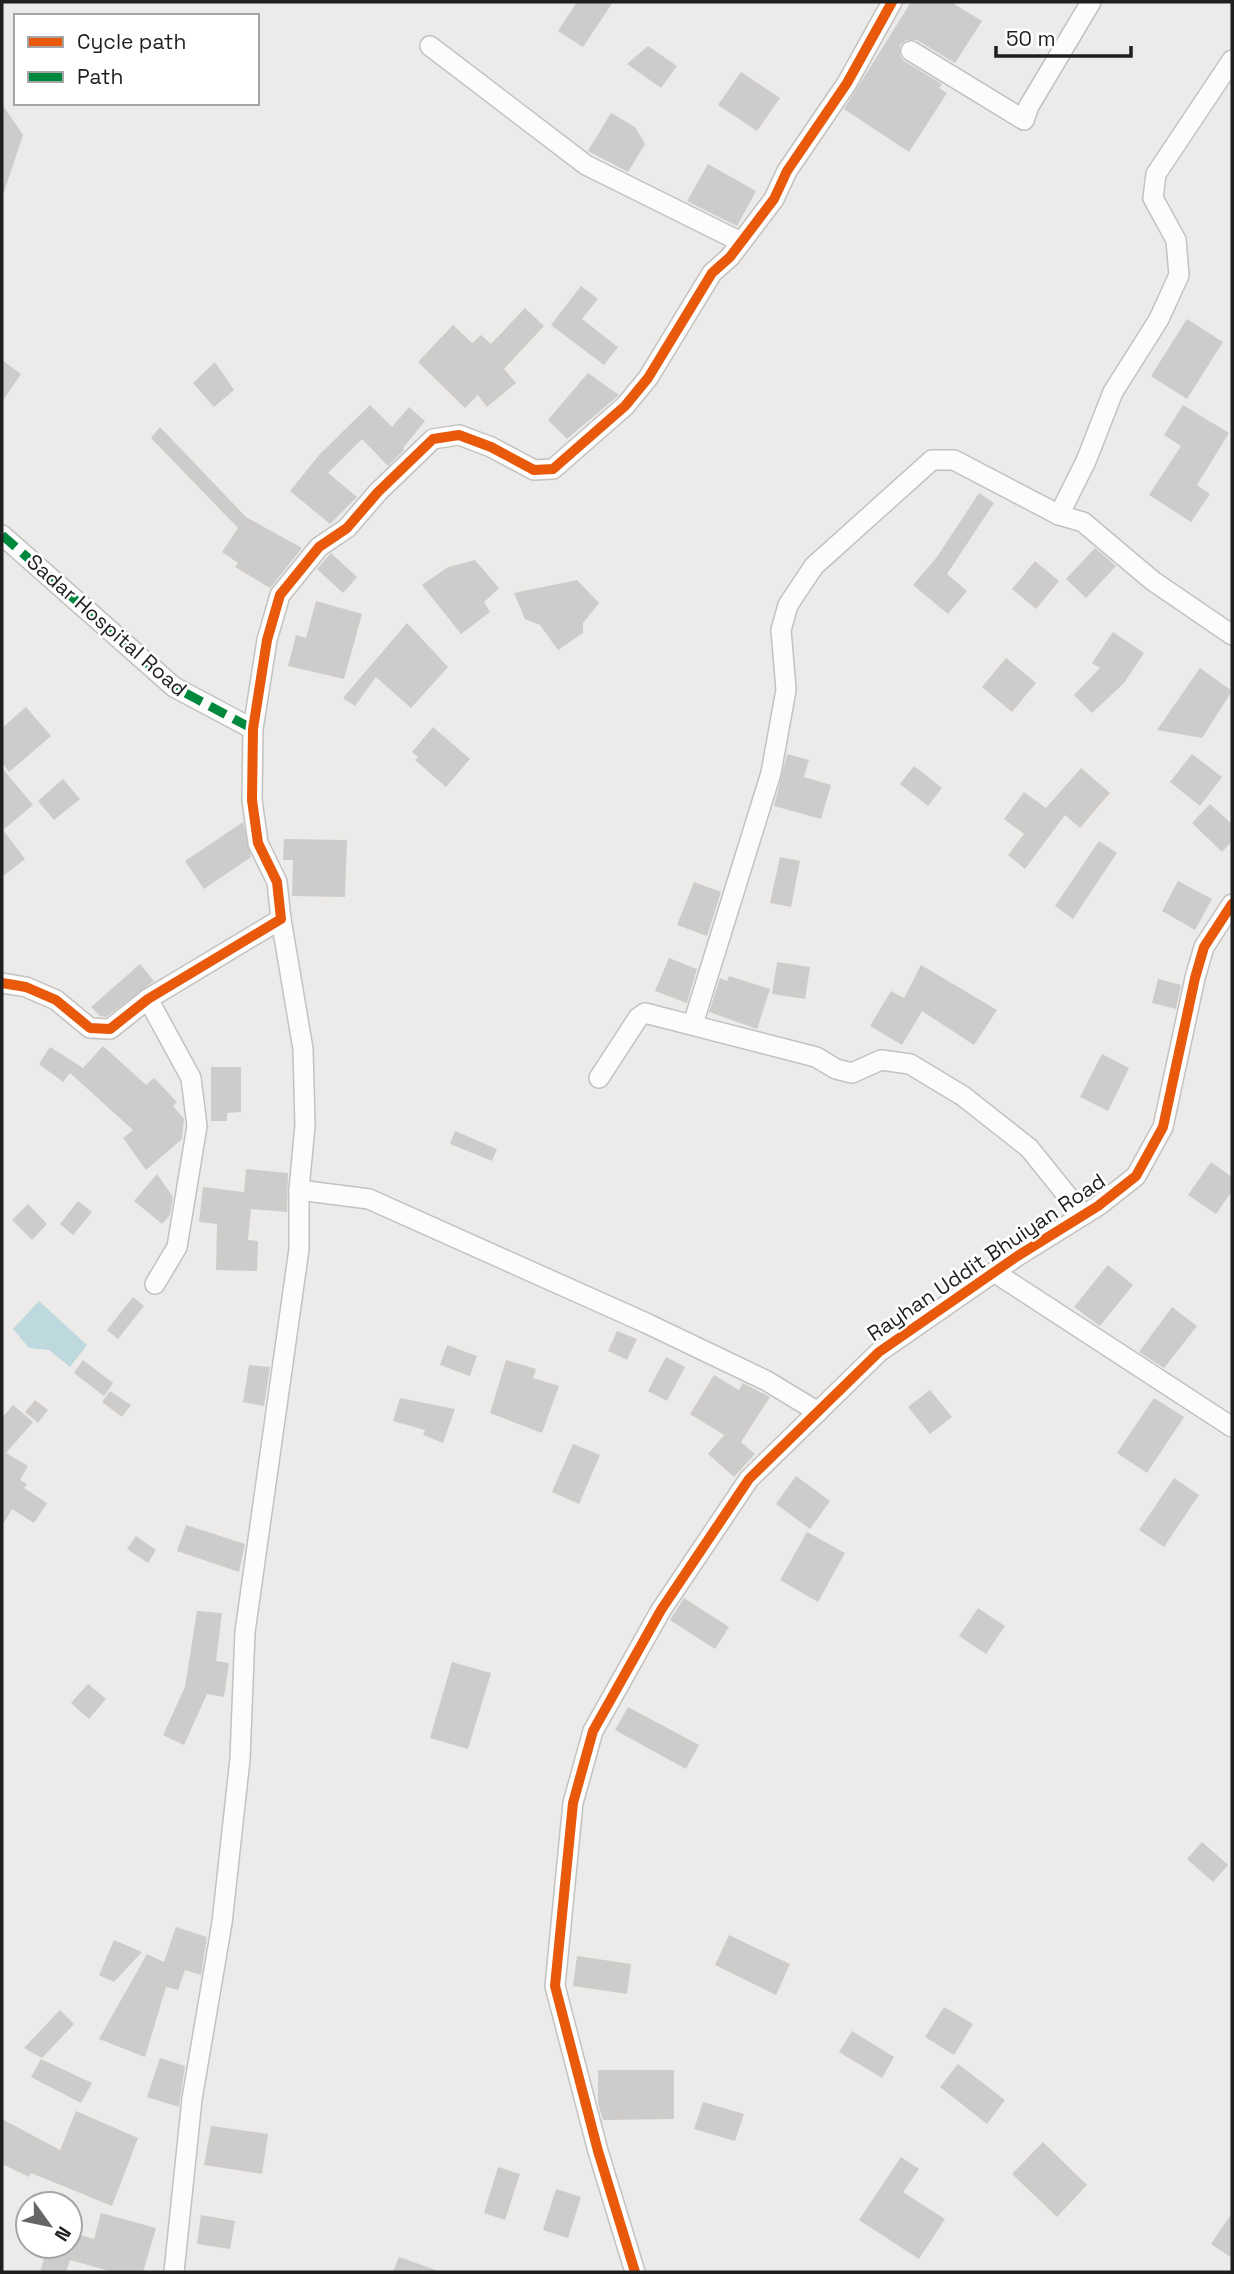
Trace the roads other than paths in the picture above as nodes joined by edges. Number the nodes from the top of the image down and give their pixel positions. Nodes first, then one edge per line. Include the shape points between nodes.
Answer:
1 (892, 2) edge
2 (1091, 2) edge
3 (430, 46) dead end
4 (911, 51) dead end
5 (1232, 60) edge
6 (741, 243) junction
7 (1059, 515) junction
8 (2, 535) edge
9 (1232, 635) edge
10 (253, 729) junction
11 (1232, 904) edge
12 (281, 919) junction
13 (2, 983) edge
14 (148, 999) junction
15 (693, 1024) junction
16 (599, 1078) dead end
17 (302, 1190) junction
18 (1083, 1215) junction
19 (994, 1272) junction
20 (155, 1284) dead end
21 (818, 1412) junction
22 (1232, 1427) edge
23 (174, 2272) edge
24 (635, 2272) edge

1 - 6 street via 847,83
2 - 4 street via 1024,120
3 - 6 street via 586,165
5 - 7 street via 1156,174 1153,198 1176,240 1180,275 1159,319 1113,392
6 - 10 street via 712,273 648,378 625,406 552,469 534,470 459,435 433,439 346,528 319,548 280,595
7 - 9 street via 1083,522 1153,581
7 - 15 street via 954,460 932,460 814,566 788,605 781,630 786,690 771,773
8 - 10 street, Sadar Hospital Road via 174,687
10 - 12 street via 251,800 258,843 277,882
11 - 18 street, Rayhan Uddit Bhuiyan Road via 1204,947 1163,1127 1136,1176
12 - 14 street
12 - 17 street via 303,1049
13 - 14 street via 56,1000 90,1028 110,1029
14 - 20 street via 191,1078 197,1126 177,1247
15 - 16 street via 645,1013
15 - 18 street via 816,1057 852,1073 881,1060 910,1064 964,1096 1029,1148
17 - 21 street via 369,1199 767,1381
17 - 23 street via 299,1249 245,1632 240,1759 222,1923 194,2088
18 - 19 street, Rayhan Uddit Bhuiyan Road
19 - 21 street, Rayhan Uddit Bhuiyan Road via 879,1352
19 - 22 street
21 - 24 street, Rayhan Uddit Bhuiyan Road via 749,1479 661,1610 593,1731 573,1803 555,1986

